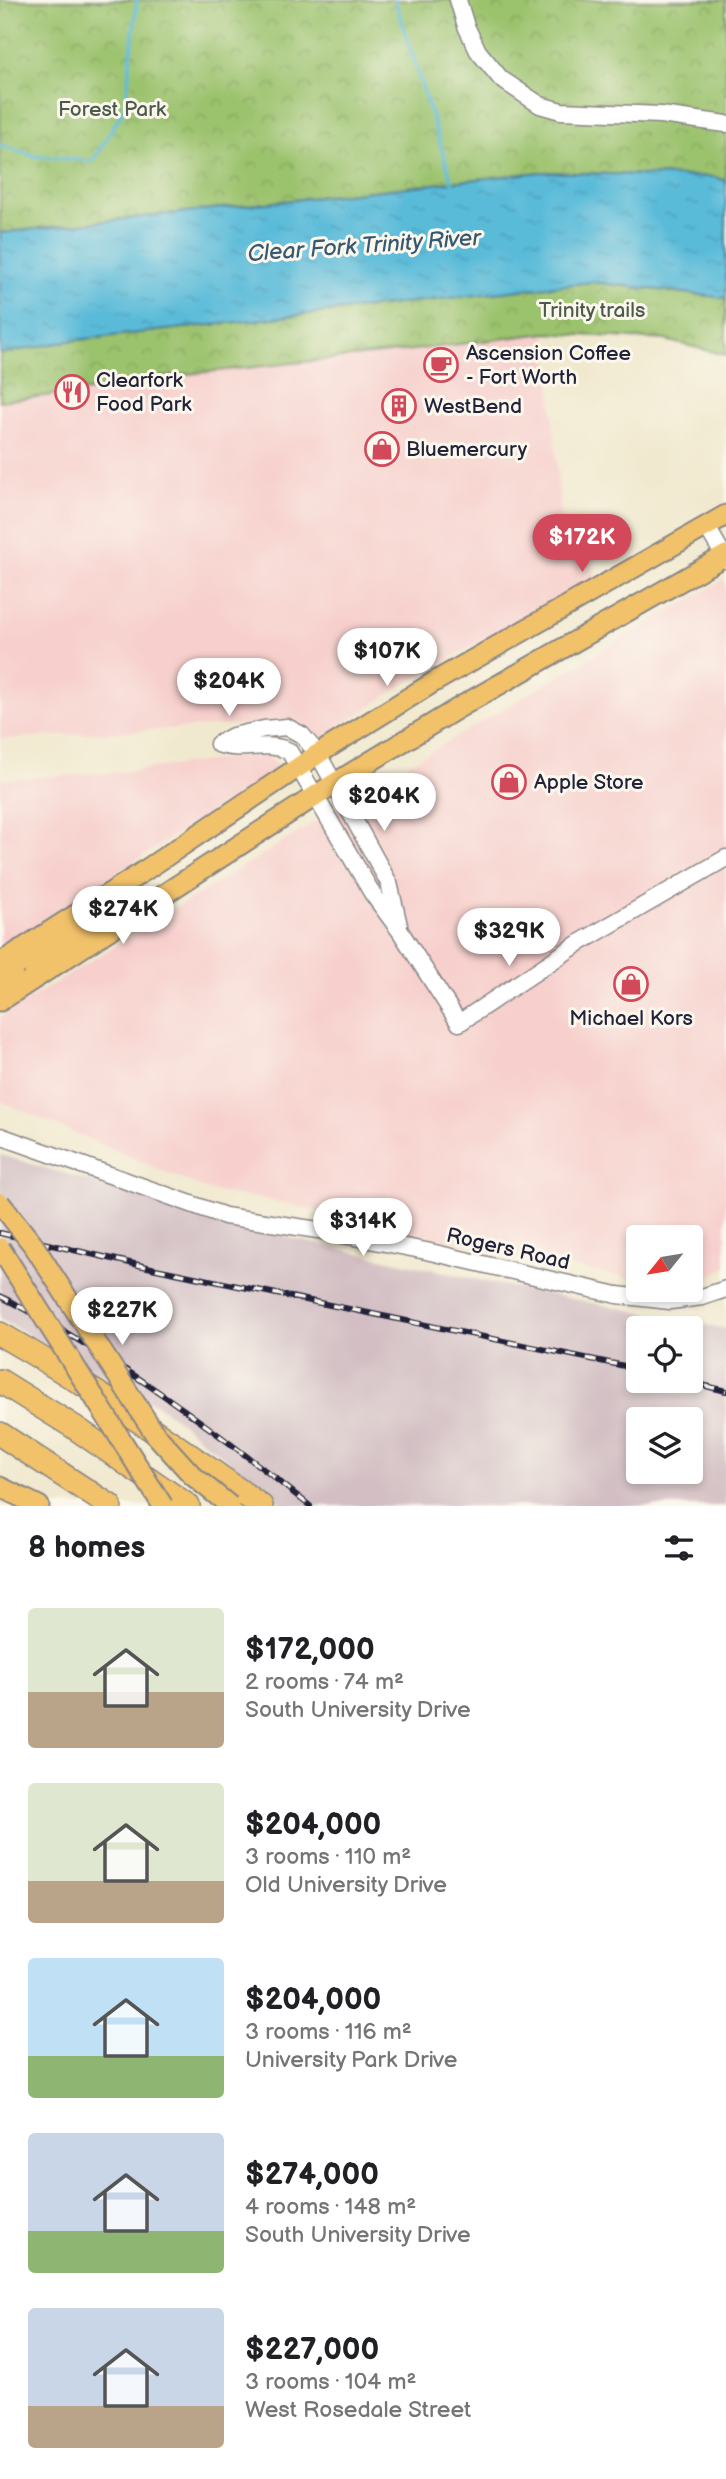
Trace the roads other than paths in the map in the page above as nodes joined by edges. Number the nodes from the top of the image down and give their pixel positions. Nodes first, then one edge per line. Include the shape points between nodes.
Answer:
1 (458, 0) edge
2 (726, 124) edge
3 (726, 515) edge
4 (707, 527) junction
5 (725, 557) edge
6 (318, 754) junction
7 (298, 769) junction
8 (335, 783) junction
9 (314, 796) junction
10 (726, 858) edge
11 (114, 890) junction
12 (400, 931) junction
13 (22, 949) junction
14 (0, 963) edge
15 (38, 976) junction
16 (0, 983) edge
17 (0, 1001) edge
18 (0, 1136) edge
19 (0, 1203) edge
20 (0, 1248) edge
21 (726, 1289) edge
22 (0, 1334) edge
23 (0, 1381) edge
24 (0, 1434) edge
25 (0, 1487) edge
26 (39, 1506) edge
27 (110, 1506) edge
28 (163, 1506) edge
29 (188, 1506) edge
30 (230, 1506) edge
31 (261, 1506) edge

1 - 2 street via 478,51 500,79 540,105 561,111
3 - 4 main road
4 - 5 street
4 - 6 main road via 434,682
5 - 8 main road
6 - 7 main road
6 - 7 street via 302,735 287,727 233,736 218,744 233,750 283,748
6 - 8 street
7 - 9 street
7 - 11 main road
8 - 9 main road
8 - 12 street via 389,883
9 - 12 street
9 - 15 main road
10 - 12 street via 579,943 459,1023
11 - 13 main road
11 - 15 main road via 104,909 40,955 33,968
13 - 14 main road
13 - 16 main road via 12,976
15 - 17 main road
18 - 21 street, Rogers Road via 225,1216 426,1251 629,1297 688,1300
19 - 30 main road, bridge via 34,1246 155,1434 192,1475
20 - 28 main road, bridge
22 - 31 highway via 137,1418
23 - 29 highway
24 - 27 highway
25 - 26 main road

